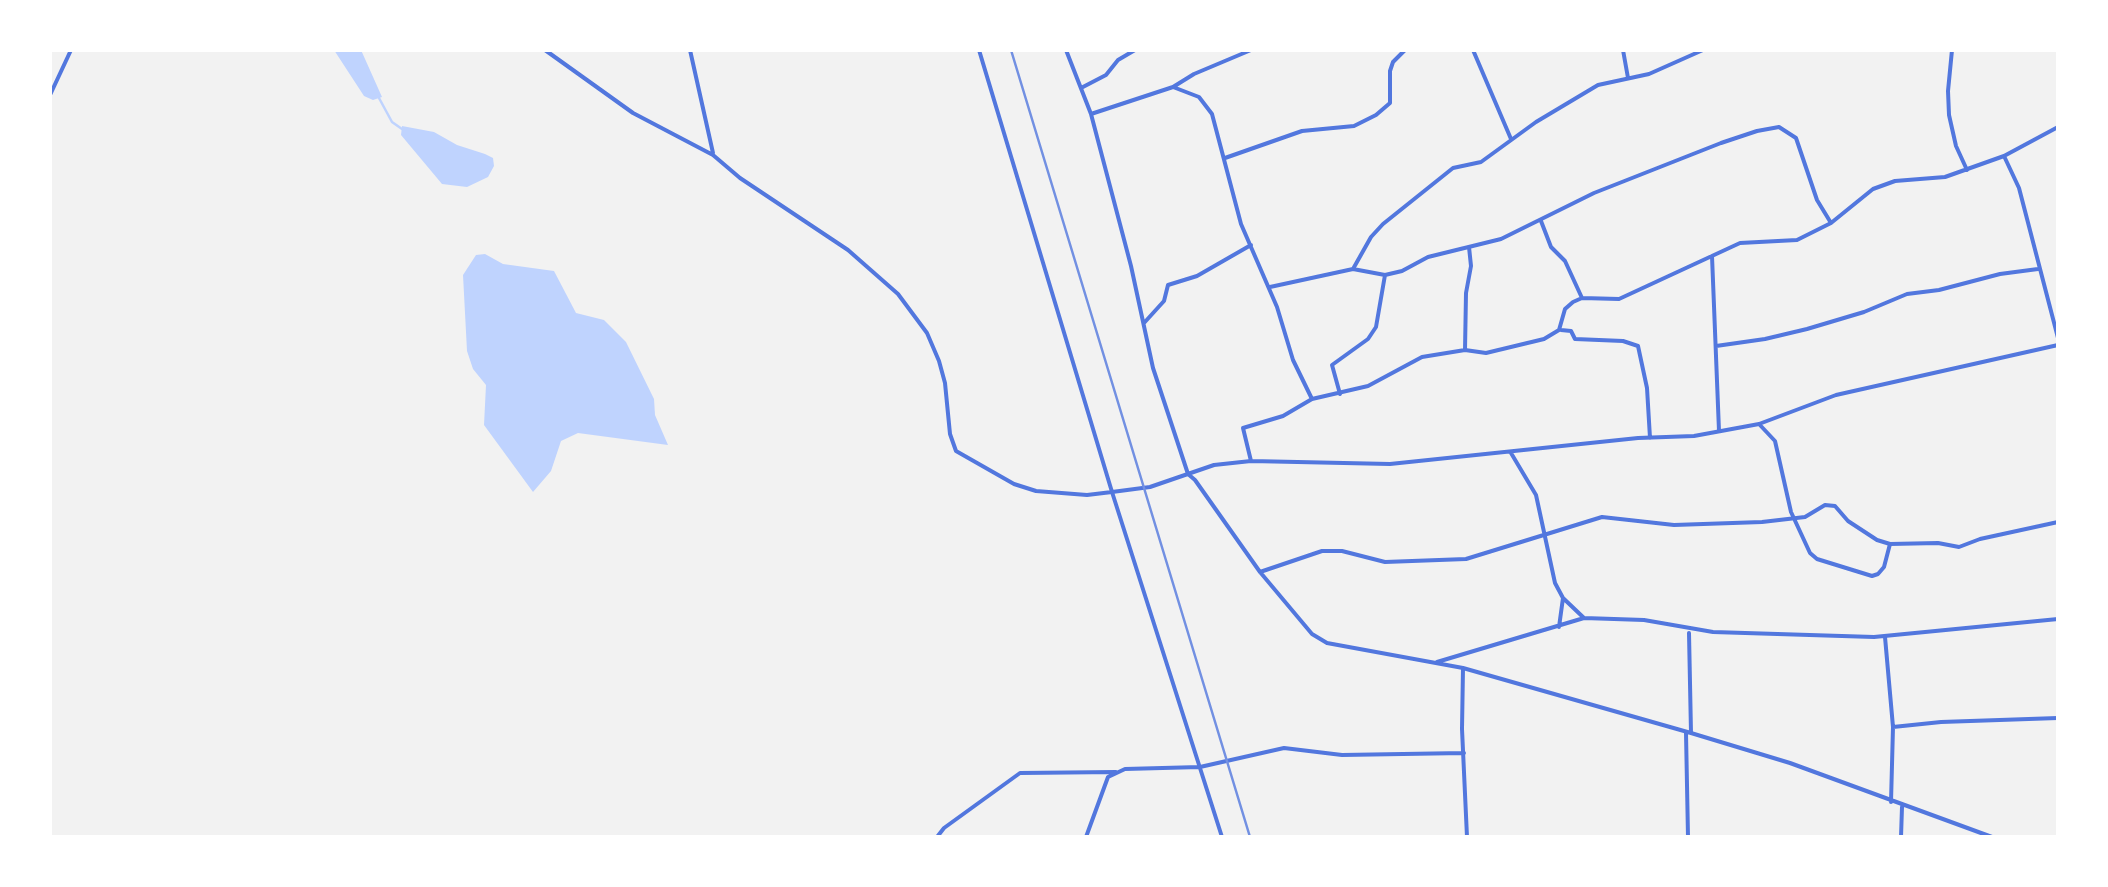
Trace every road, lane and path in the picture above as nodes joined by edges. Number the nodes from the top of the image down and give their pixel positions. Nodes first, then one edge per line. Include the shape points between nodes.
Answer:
1 (71, 50) edge
2 (545, 50) edge
3 (690, 50) edge
4 (979, 50) edge
5 (1066, 50) edge
6 (1135, 50) edge
7 (1250, 50) edge
8 (1405, 50) edge
9 (1472, 50) edge
10 (1623, 50) edge
11 (1703, 50) edge
12 (1952, 50) edge
13 (1628, 78) junction
14 (1173, 87) junction
15 (1081, 88) junction
16 (50, 95) edge
17 (1091, 114) junction
18 (2058, 127) edge
19 (1512, 139) junction
20 (713, 154) junction
21 (2004, 156) junction
22 (1225, 158) junction
23 (1967, 170) junction
24 (1542, 220) junction
25 (1831, 223) junction
26 (1251, 245) junction
27 (1469, 247) junction
28 (1712, 256) junction
29 (2038, 269) junction
30 (1353, 270) junction
31 (1385, 275) junction
32 (1270, 288) junction
33 (1582, 298) junction
34 (1144, 322) junction
35 (1559, 330) junction
36 (2058, 338) edge
37 (2058, 345) edge
38 (1716, 346) junction
39 (1465, 350) junction
40 (1340, 394) junction
41 (1312, 399) junction
42 (1760, 424) junction
43 (1719, 431) junction
44 (1650, 438) junction
45 (1511, 453) junction
46 (1251, 462) junction
47 (1188, 474) junction
48 (1112, 492) junction
49 (1794, 518) junction
50 (2058, 522) edge
51 (1544, 535) junction
52 (1890, 544) junction
53 (1260, 572) junction
54 (1564, 598) junction
55 (1584, 618) junction
56 (2058, 619) edge
57 (1559, 626) junction
58 (1689, 631) junction
59 (1885, 637) junction
60 (1434, 662) junction
61 (1464, 668) junction
62 (2058, 718) edge
63 (1894, 728) junction
64 (1688, 733) junction
65 (1464, 753) junction
66 (1200, 767) junction
67 (1116, 772) junction
68 (1891, 802) junction
69 (1902, 805) junction
70 (938, 837) edge
71 (1086, 837) edge
72 (1222, 837) edge
73 (1467, 837) edge
74 (1688, 837) edge
75 (1901, 837) edge
76 (1992, 837) edge

1 - 16 street
2 - 20 street via 633,113
3 - 20 street
4 - 48 street
5 - 15 street
6 - 15 street
7 - 14 street
8 - 22 street via 1390,71 1390,103 1376,115 1354,126 1302,130
9 - 19 street
10 - 13 street
11 - 13 street
12 - 23 street via 1949,115
13 - 19 street via 1598,85
14 - 17 street
14 - 22 street via 1206,103
15 - 17 street
17 - 34 street
18 - 21 street
19 - 30 street via 1481,162 1453,168 1407,203 1371,237
20 - 48 street via 898,294 927,333 938,362 956,450 1036,491
21 - 23 street
21 - 29 street via 2019,188
22 - 26 street
23 - 25 street via 1873,188
24 - 25 street via 1721,143 1779,127 1796,138
24 - 27 street
24 - 33 street
25 - 28 street via 1797,240 1740,243
26 - 32 street
26 - 34 street via 1168,286
27 - 31 street
27 - 39 street
28 - 33 street via 1620,299
28 - 38 street
29 - 36 street
29 - 38 street via 1908,294 1808,329
30 - 31 street
30 - 32 street
31 - 40 street via 1376,327 1332,364
32 - 41 street
33 - 35 street via 1566,309
34 - 47 street
35 - 39 street via 1511,348
35 - 44 street via 1574,339 1638,346
37 - 42 street via 1836,394
38 - 43 street
39 - 40 street via 1422,357
40 - 41 street
41 - 46 street via 1243,428
42 - 43 street
42 - 49 street via 1775,441
43 - 44 street
44 - 45 street
45 - 46 street via 1390,464
45 - 51 street via 1536,495
46 - 47 street
47 - 48 street
47 - 53 street
48 - 66 street
49 - 51 street via 1674,525 1602,517
49 - 52 street via 1835,506 1864,534
49 - 52 street via 1817,559 1872,576 1884,567
50 - 52 street via 1959,547
51 - 53 street via 1466,559 1385,562 1322,551
51 - 54 street
53 - 60 street via 1321,640
54 - 55 street
54 - 57 street
55 - 57 street
55 - 58 street via 1644,620
56 - 59 street
57 - 60 street
58 - 59 street
58 - 64 street
59 - 63 street
60 - 61 street
61 - 64 street
61 - 65 street
62 - 63 street
63 - 68 street
64 - 68 street
64 - 74 street
65 - 66 street via 1342,755 1284,748
65 - 73 street
66 - 67 street
66 - 72 street
67 - 70 street via 1020,774
67 - 71 street via 1108,777
68 - 69 street
69 - 75 street
69 - 76 street

